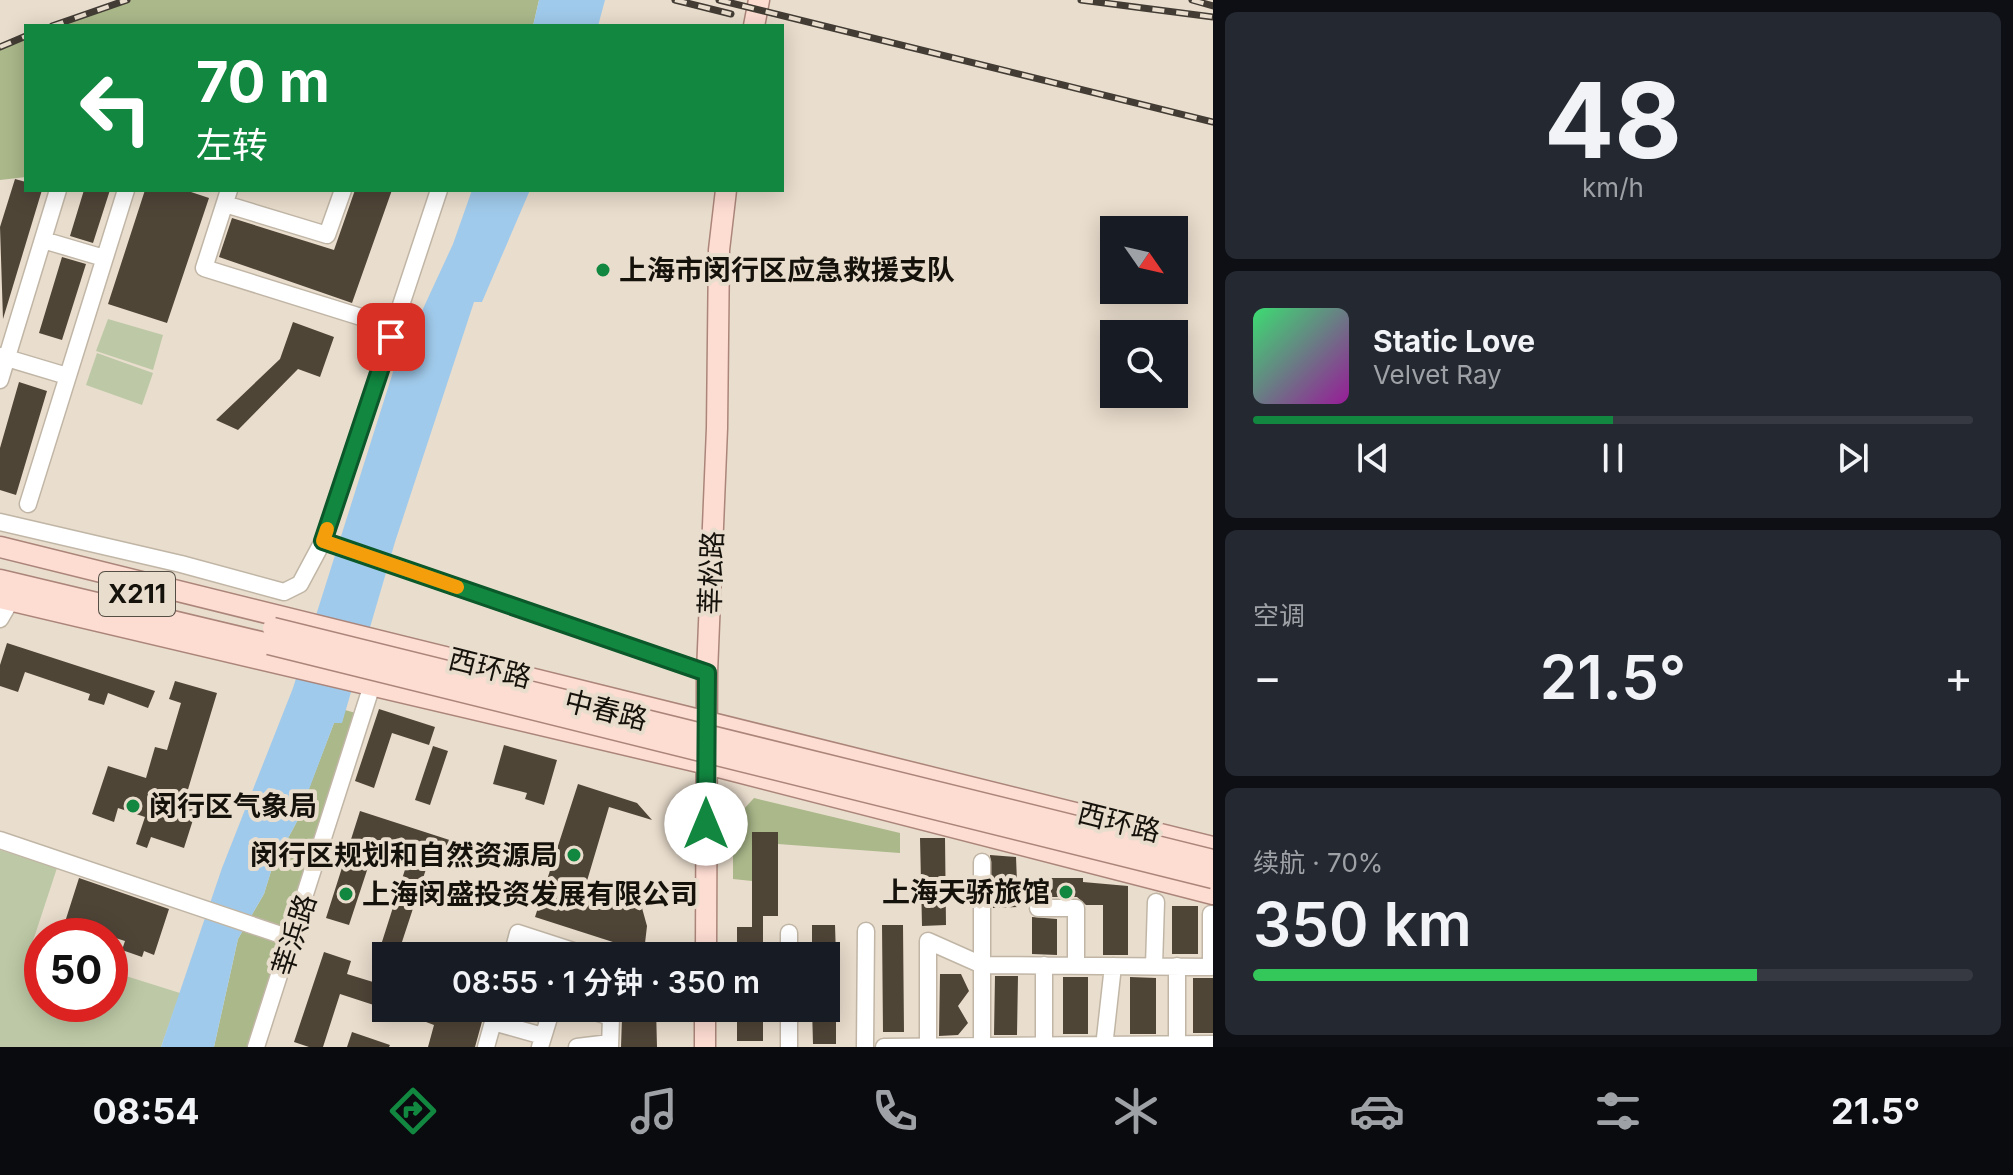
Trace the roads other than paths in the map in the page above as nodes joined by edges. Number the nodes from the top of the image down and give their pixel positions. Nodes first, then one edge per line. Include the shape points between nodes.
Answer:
1 (759, 0) edge
2 (754, 24) edge
3 (57, 192) edge
4 (125, 192) edge
5 (342, 192) edge
6 (438, 192) edge
7 (726, 192) edge
8 (227, 197) edge
9 (43, 240) junction
10 (104, 258) junction
11 (393, 327) junction
12 (3, 357) edge
13 (67, 376) junction
14 (0, 380) edge
15 (28, 504) dead end
16 (0, 522) edge
17 (328, 543) junction
18 (0, 547) edge
19 (0, 560) edge
20 (0, 580) edge
21 (6, 599) edge
22 (0, 619) edge
23 (273, 645) junction
24 (707, 673) junction
25 (368, 684) junction
26 (706, 720) junction
27 (707, 764) junction
28 (0, 840) edge
29 (1213, 847) edge
30 (1213, 860) edge
31 (982, 862) dead end
32 (1213, 878) edge
33 (1156, 902) dead end
34 (1212, 904) edge
35 (1038, 908) dead end
36 (866, 931) dead end
37 (789, 933) dead end
38 (293, 939) junction
39 (516, 942) edge
40 (541, 942) edge
41 (706, 942) edge
42 (789, 942) edge
43 (982, 965) junction
44 (1044, 965) junction
45 (1076, 965) junction
46 (1113, 966) junction
47 (1154, 966) junction
48 (1177, 966) junction
49 (493, 1022) edge
50 (507, 1022) edge
51 (548, 1022) edge
52 (611, 1022) edge
53 (705, 1022) edge
54 (789, 1022) edge
55 (542, 1042) edge
56 (1044, 1044) junction
57 (1213, 1044) edge
58 (610, 1045) edge
59 (260, 1046) edge
60 (928, 1046) edge
61 (982, 1046) edge
62 (1104, 1046) edge
63 (1177, 1046) edge
64 (486, 1047) edge
65 (577, 1047) edge
66 (705, 1047) edge
67 (789, 1047) edge
68 (865, 1047) edge
69 (884, 1047) edge

1 - 2 main road
3 - 9 street
4 - 10 street
5 - 8 street via 327,235
6 - 11 street
7 - 24 main road, 莘松路 via 718,277
8 - 11 street via 204,268
9 - 10 street
9 - 12 street
10 - 13 street
11 - 17 street
12 - 13 street
12 - 14 street
13 - 15 street
16 - 17 street via 284,592 300,584
17 - 24 street
18 - 26 main road, 西环路
19 - 23 main road, 中春路 / X211
20 - 23 main road, 中春路 / X211
21 - 22 street
21 - 23 main road, 西环路
23 - 25 main road, 西环路
23 - 30 main road, 中春路 / X211, bridge
23 - 32 main road, 中春路 / X211, bridge
24 - 26 main road, 莘松路
25 - 27 main road, 西环路
25 - 38 street, 莘浜路
26 - 27 main road, 莘松路
26 - 29 main road, 西环路
27 - 34 main road, 西环路
27 - 41 main road, 莘松路
28 - 38 street
31 - 43 street
33 - 47 street
34 - 48 street via 1211,967
35 - 45 street via 1076,908
36 - 68 street
37 - 42 street
38 - 59 street, 莘浜路
39 - 40 street via 518,933
43 - 44 street
43 - 60 street via 928,941
43 - 61 street
44 - 45 street
44 - 56 street
45 - 46 street
46 - 47 street
46 - 62 street
47 - 48 street
48 - 63 street
49 - 64 street
50 - 55 street
51 - 55 street
52 - 58 street
53 - 66 main road
54 - 67 street
56 - 61 street
56 - 62 street
57 - 63 street
58 - 65 street
60 - 61 street
60 - 69 street
62 - 63 street

